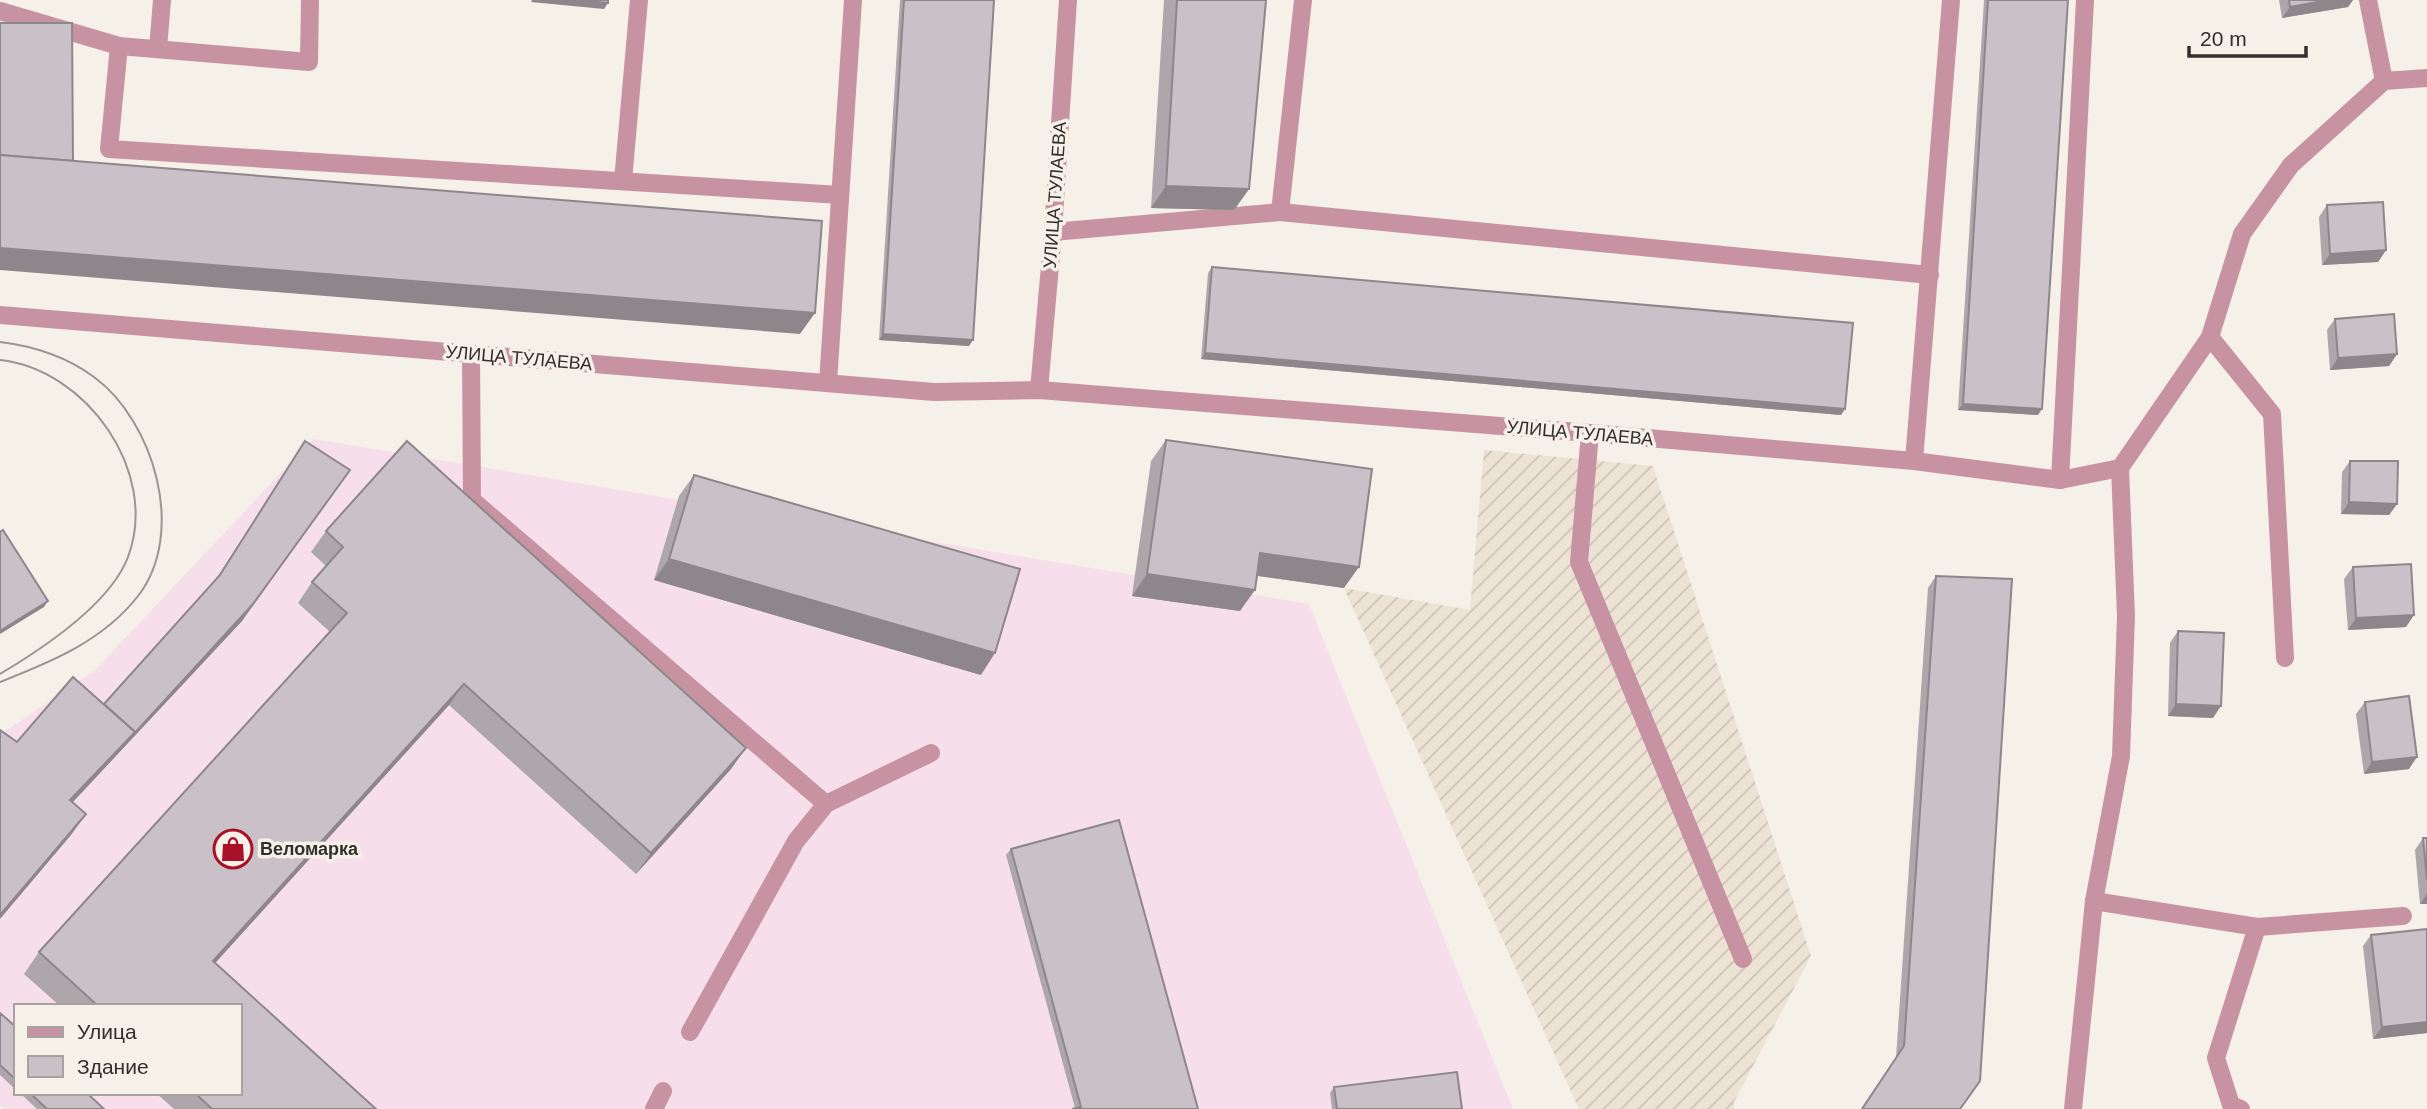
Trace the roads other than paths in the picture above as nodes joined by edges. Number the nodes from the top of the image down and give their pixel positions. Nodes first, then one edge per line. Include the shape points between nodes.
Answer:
1 (162, 0) edge
2 (310, 0) edge
3 (639, 0) edge
4 (853, 0) edge
5 (1068, 0) edge
6 (1303, 0) edge
7 (1951, 0) edge
8 (2085, 0) edge
9 (2368, 0) edge
10 (0, 11) edge
11 (119, 46) junction
12 (159, 49) junction
13 (2427, 78) edge
14 (2384, 81) junction
15 (623, 181) junction
16 (840, 195) junction
17 (1280, 212) junction
18 (1053, 232) junction
19 (1930, 275) junction
20 (0, 315) edge
21 (2210, 337) junction
22 (471, 354) junction
23 (828, 383) junction
24 (1039, 390) junction
25 (1590, 433) junction
26 (1914, 461) junction
27 (2120, 468) junction
28 (2060, 480) junction
29 (2285, 658) dead end
30 (931, 753) dead end
31 (827, 804) junction
32 (2094, 901) junction
33 (2403, 916) dead end
34 (2257, 926) junction
35 (1743, 959) dead end
36 (690, 1032) dead end
37 (663, 1091) dead end
38 (654, 1109) edge
39 (2073, 1109) edge
40 (2241, 1109) edge

1 - 12 street
2 - 12 street via 309,62
3 - 15 street
4 - 16 street
5 - 18 street, УЛИЦА ТУЛАЕВА
6 - 17 street
7 - 19 street
8 - 28 street
9 - 14 street
10 - 11 street
11 - 12 street
11 - 15 street via 108,149
13 - 14 street
14 - 21 street via 2291,165 2242,234
15 - 16 street
16 - 23 street
17 - 18 street
17 - 19 street
18 - 24 street, УЛИЦА ТУЛАЕВА
19 - 26 street
20 - 22 street, УЛИЦА ТУЛАЕВА
21 - 27 street
21 - 29 street via 2272,414
22 - 23 street, УЛИЦА ТУЛАЕВА
22 - 31 street via 472,500
23 - 24 street, УЛИЦА ТУЛАЕВА via 934,392
24 - 25 street, УЛИЦА ТУЛАЕВА
25 - 26 street, УЛИЦА ТУЛАЕВА
25 - 35 street via 1579,562
26 - 28 street, УЛИЦА ТУЛАЕВА
27 - 28 street, УЛИЦА ТУЛАЕВА
27 - 32 street via 2126,617 2121,757
30 - 31 street
31 - 36 street via 796,841
32 - 34 street
32 - 39 street
33 - 34 street
34 - 40 street via 2216,1058 2231,1105
37 - 38 street

